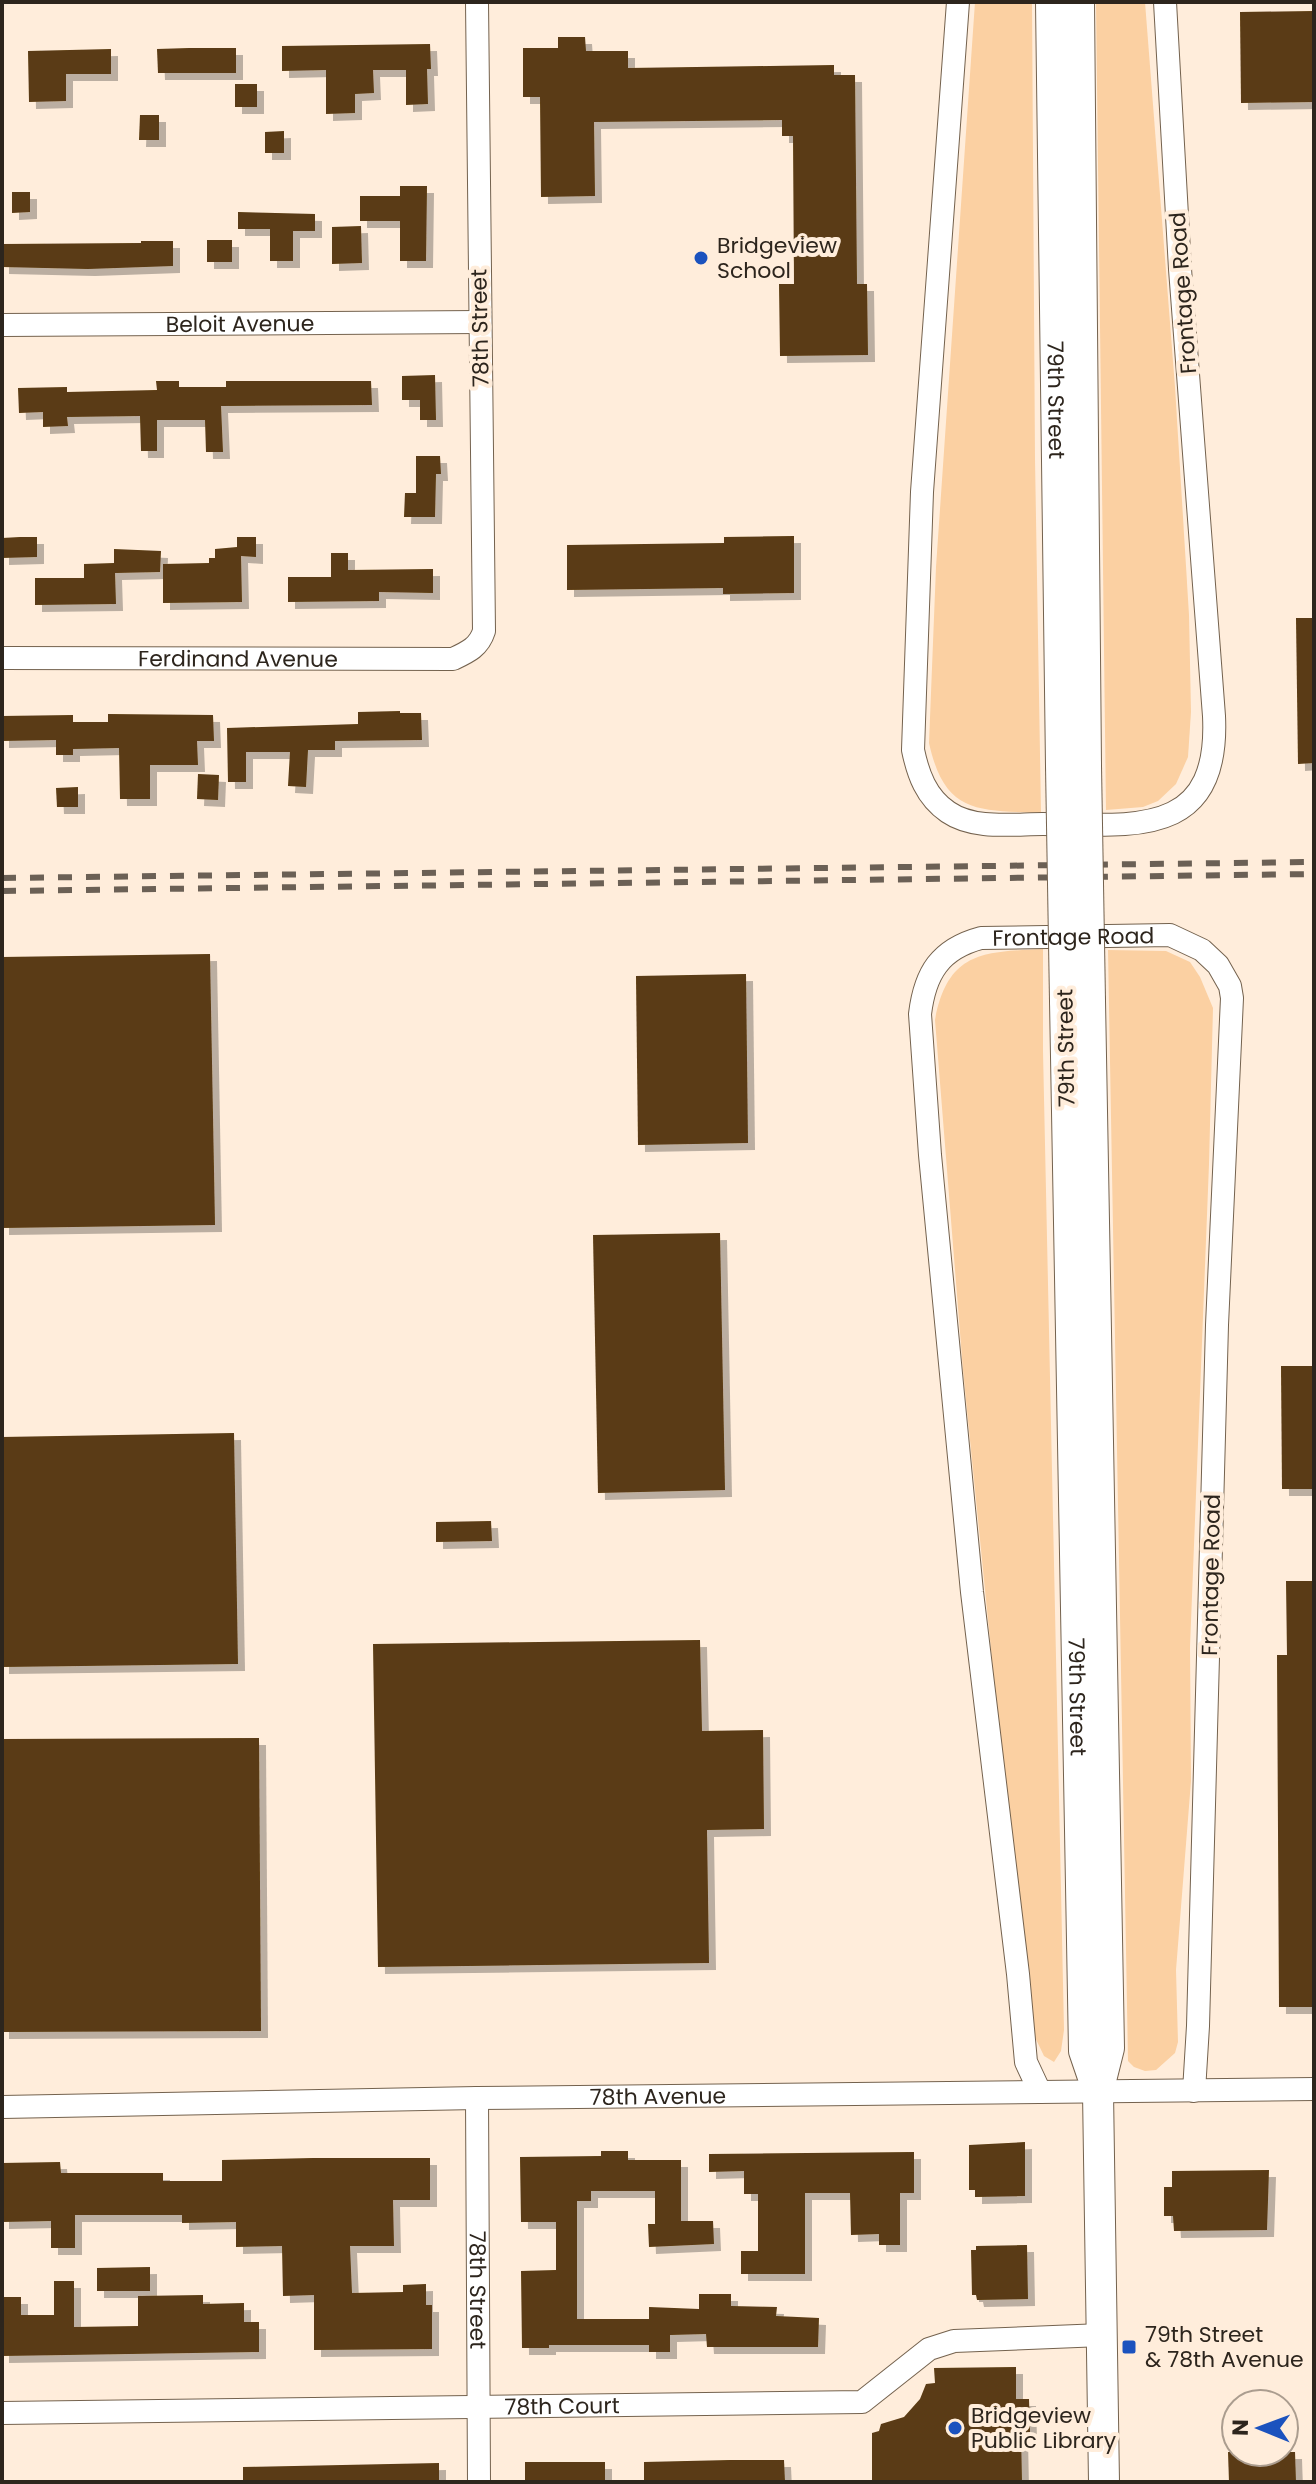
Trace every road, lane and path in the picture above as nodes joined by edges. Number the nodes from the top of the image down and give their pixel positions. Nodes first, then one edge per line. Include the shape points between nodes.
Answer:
1 (477, 2) edge
2 (958, 2) edge
3 (1051, 2) edge
4 (1079, 2) edge
5 (1165, 2) edge
6 (480, 322) junction
7 (2, 325) edge
8 (472, 649) joint
9 (2, 658) edge
10 (1073, 766) junction
11 (1314, 2089) edge
12 (1194, 2091) junction
13 (1040, 2092) junction
14 (1098, 2092) junction
15 (477, 2098) junction
16 (2, 2107) edge
17 (1102, 2335) junction
18 (479, 2406) junction
19 (2, 2413) edge
20 (479, 2482) edge
21 (1104, 2482) edge

1 - 6 street, 78th Street
2 - 5 street, Frontage Road via 922,492 913,750 923,784 949,813 1002,825 1165,818 1191,799 1213,757 1211,656
3 - 10 main road, 79th Street
4 - 10 main road, 79th Street
6 - 7 street, Beloit Avenue
6 - 8 street, 78th Street via 484,631
8 - 9 street, Ferdinand Avenue via 453,659
10 - 14 main road, 79th Street, bridge via 1084,2051
11 - 12 street, 78th Avenue
12 - 13 street, Frontage Road via 1232,998 1218,965 1202,950 1170,935 981,938 947,954 922,995 930,1155 972,1592 1026,2062
12 - 14 street, 78th Avenue
13 - 14 street, 78th Avenue
13 - 15 street, 78th Avenue
14 - 17 main road, 79th Street
15 - 16 street, 78th Avenue
15 - 18 street, 78th Street
17 - 18 street, 78th Court via 954,2341 929,2349 862,2402
17 - 21 main road, 79th Street
18 - 19 street, 78th Court
18 - 20 street, 78th Street

